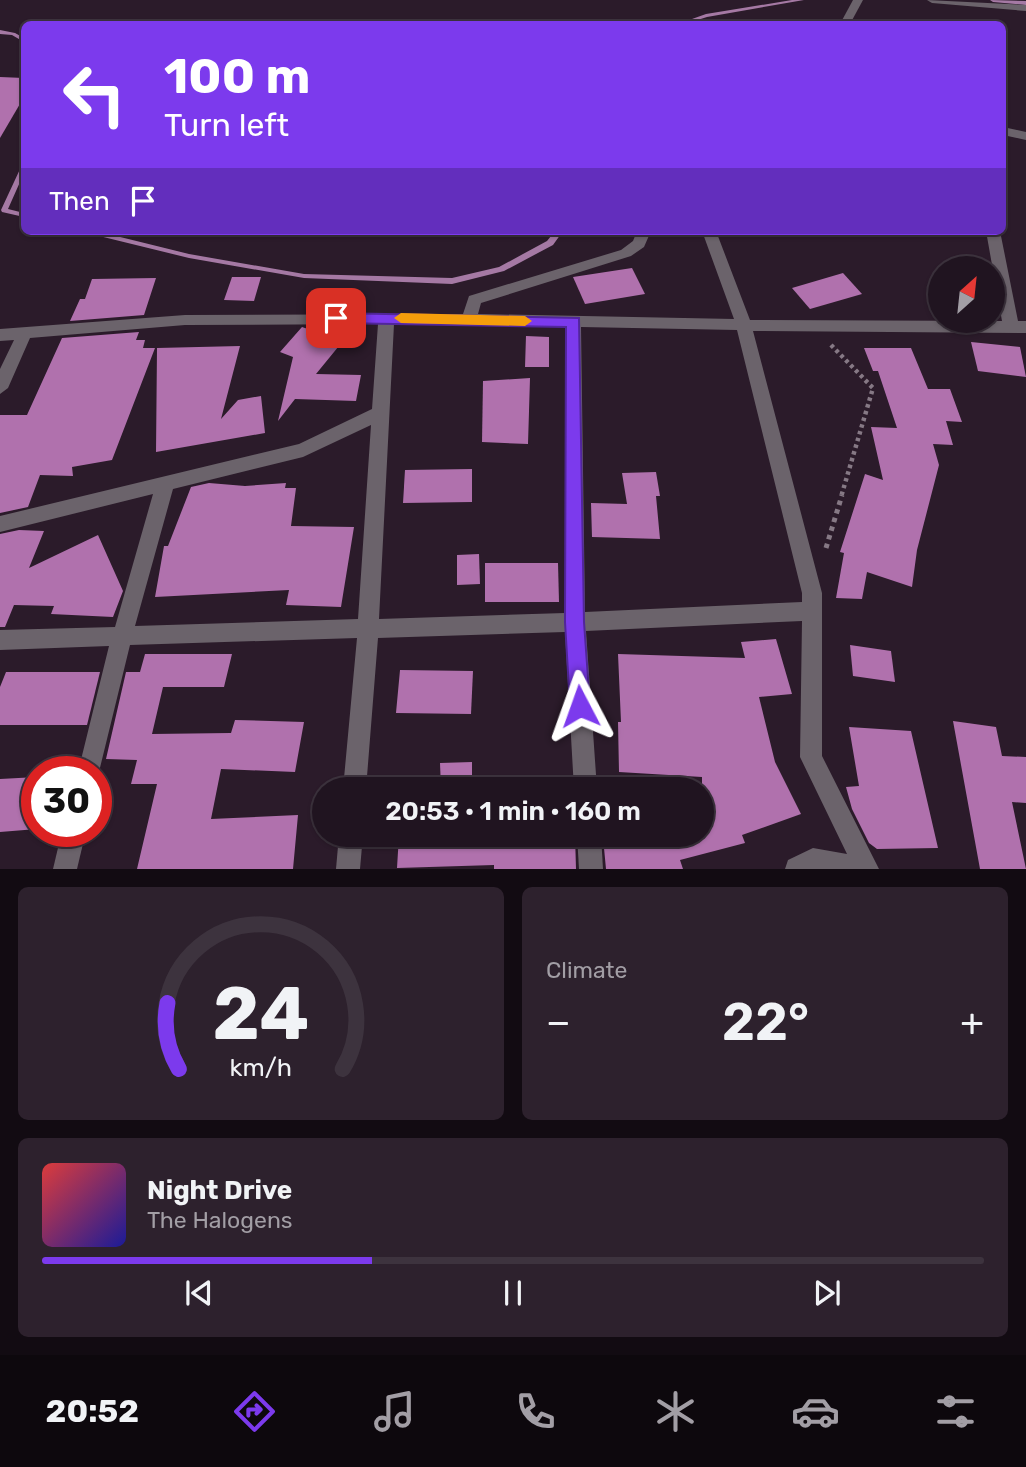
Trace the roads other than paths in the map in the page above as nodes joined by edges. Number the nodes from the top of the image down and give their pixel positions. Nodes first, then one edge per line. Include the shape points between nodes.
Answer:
1 (858, 0) edge
2 (932, 0) edge
3 (1026, 8) edge
4 (847, 21) edge
5 (1006, 132) edge
6 (1026, 136) edge
7 (642, 235) edge
8 (710, 235) edge
9 (994, 235) edge
10 (386, 318) junction
11 (469, 321) junction
12 (573, 322) junction
13 (744, 325) junction
14 (1019, 327) edge
15 (24, 334) junction
16 (0, 335) edge
17 (0, 388) edge
18 (382, 412) junction
19 (166, 482) junction
20 (0, 524) edge
21 (812, 602) junction
22 (575, 622) junction
23 (368, 627) junction
24 (122, 637) junction
25 (0, 640) edge
26 (93, 756) edge
27 (356, 777) edge
28 (585, 777) edge
29 (70, 847) edge
30 (350, 847) edge
31 (590, 847) edge
32 (65, 869) edge
33 (348, 869) edge
34 (591, 869) edge
35 (797, 869) edge
36 (866, 869) edge

1 - 4 street
2 - 3 street
5 - 6 street
7 - 11 street via 639,244 626,253 474,300
8 - 13 street
9 - 14 street
10 - 11 street
10 - 15 street via 185,320
10 - 18 street
11 - 12 street
12 - 13 street
12 - 22 street
13 - 14 street
13 - 21 street
15 - 16 street
15 - 17 street
18 - 19 street via 303,450
18 - 23 street
19 - 20 street
19 - 24 street
21 - 22 street
21 - 36 street via 811,757
22 - 23 street
22 - 28 street
23 - 24 street
23 - 27 street
24 - 25 street
24 - 26 street
29 - 32 street
30 - 33 street
31 - 34 street
35 - 36 street via 813,860

